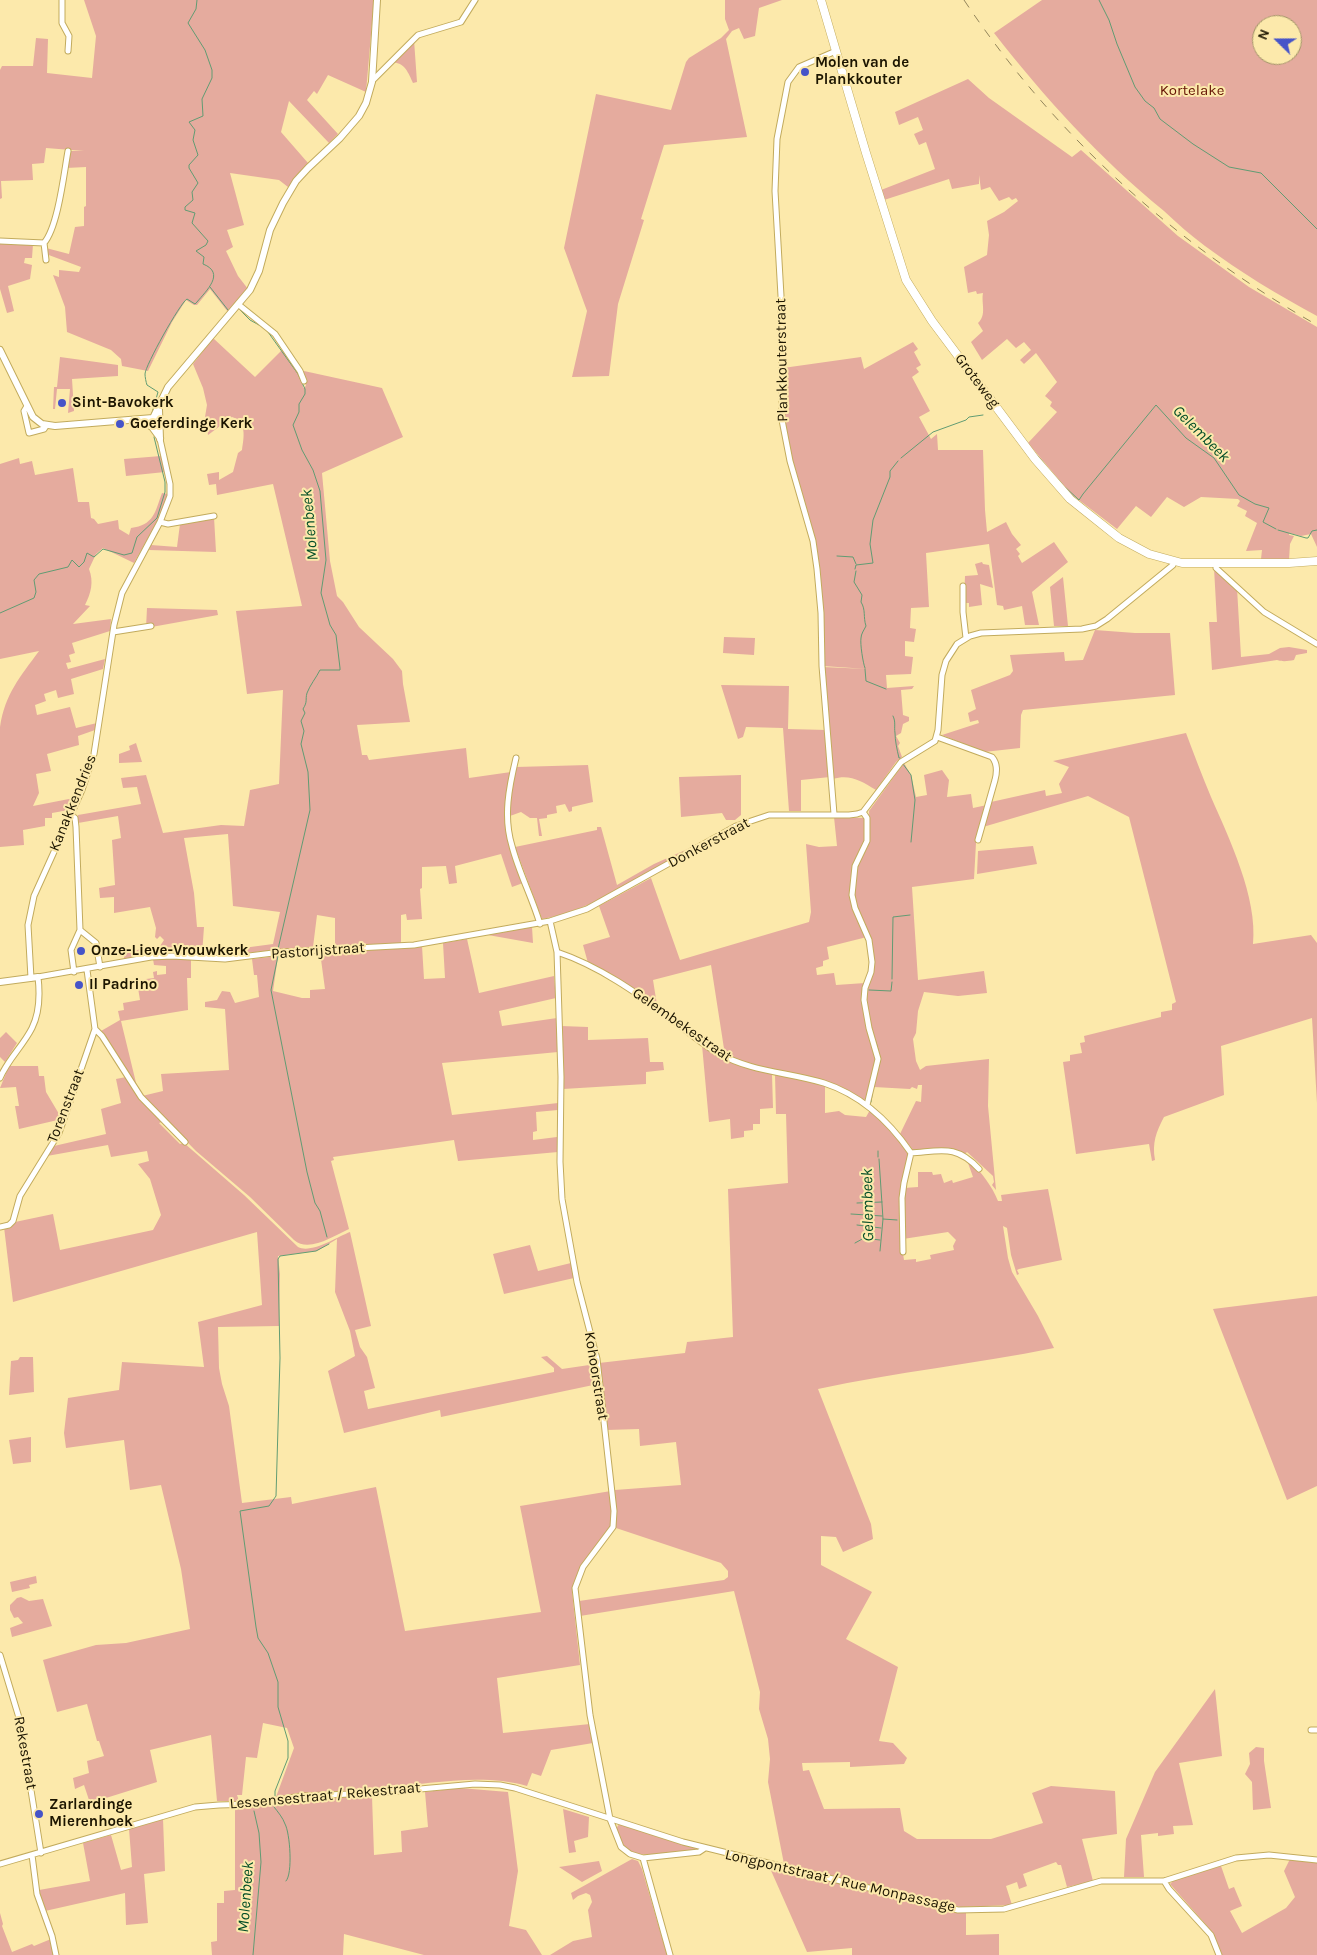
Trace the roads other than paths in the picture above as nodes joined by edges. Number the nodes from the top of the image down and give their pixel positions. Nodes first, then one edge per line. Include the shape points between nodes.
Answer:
1 (62, 0) edge
2 (377, 0) edge
3 (475, 0) edge
4 (821, 0) edge
5 (68, 51) dead end
6 (836, 51) junction
7 (372, 82) junction
8 (68, 151) dead end
9 (0, 241) edge
10 (44, 243) junction
11 (46, 260) dead end
12 (239, 305) junction
13 (0, 350) edge
14 (304, 381) dead end
15 (27, 406) junction
16 (154, 422) junction
17 (46, 426) junction
18 (160, 439) joint
19 (214, 516) dead end
20 (160, 522) junction
21 (1317, 561) edge
22 (1174, 562) junction
23 (1216, 563) junction
24 (963, 586) dead end
25 (151, 626) dead end
26 (113, 632) junction
27 (966, 638) junction
28 (1317, 644) edge
29 (937, 737) junction
30 (516, 758) dead end
31 (863, 812) junction
32 (834, 814) junction
33 (70, 815) junction
34 (978, 840) dead end
35 (550, 922) junction
36 (540, 924) junction
37 (80, 930) junction
38 (557, 952) junction
39 (100, 967) junction
40 (86, 970) junction
41 (74, 972) junction
42 (35, 978) junction
43 (0, 982) edge
44 (94, 1029) junction
45 (0, 1078) edge
46 (867, 1105) junction
47 (185, 1142) dead end
48 (911, 1153) junction
49 (979, 1169) dead end
50 (0, 1227) edge
51 (903, 1252) dead end
52 (0, 1655) edge
53 (610, 1819) junction
54 (705, 1848) junction
55 (41, 1853) junction
56 (32, 1855) junction
57 (643, 1858) junction
58 (1317, 1860) edge
59 (0, 1864) edge
60 (1164, 1881) junction
61 (56, 1955) edge
62 (670, 1955) edge
63 (1219, 1955) edge

1 - 5 street via 62,23 69,36
2 - 7 street
3 - 7 street via 462,22 418,35
4 - 6 main road, Groteweg
6 - 22 main road, Groteweg via 901,267 914,294 1029,452 1070,499 1119,538
6 - 32 street, Plankkouterstraat via 799,67 788,82 777,139 775,191 781,296 782,420 818,569
7 - 12 street via 359,116 296,181 283,202 270,230 255,282
8 - 10 street via 55,221
9 - 10 street
10 - 11 street
12 - 14 street via 275,334
12 - 16 street via 168,387
13 - 15 street
15 - 17 street via 33,417
15 - 17 street via 24,411 29,433 44,430
16 - 17 street via 123,420
16 - 18 street
18 - 20 street, Kanakkendries via 170,484 170,496
19 - 20 street via 168,524
20 - 26 street, Kanakkendries via 122,593
21 - 23 main road, Groteweg
22 - 23 main road, Groteweg
22 - 27 street via 1107,619 1089,628 1000,631
23 - 28 street via 1216,568 1264,612
24 - 27 street
25 - 26 street
26 - 33 street, Kanakkendries via 94,754
27 - 29 street via 952,650 943,669
29 - 31 street via 896,767
29 - 34 street via 992,757 996,762 997,773
30 - 36 street via 509,789 508,824 512,846
31 - 32 street, Donkerstraat
31 - 46 street via 867,818 868,835 855,866 852,895 854,908 869,940 872,962 864,1000 878,1059
32 - 35 street, Donkerstraat via 769,815 750,820 587,909
33 - 37 street via 75,818
33 - 42 street, Kanakkendries via 31,909 28,937
35 - 36 street, Pastorijstraat
35 - 38 street, Kohoorstraat
36 - 39 street, Pastorijstraat via 414,945 281,952 225,959 167,956
37 - 39 street via 96,943
37 - 41 street via 71,950
38 - 46 street, Gelembekestraat via 624,985 702,1043 733,1061 824,1083
38 - 53 street, Kohoorstraat via 561,1183 577,1282 597,1359 614,1511 613,1527 583,1567 575,1588 590,1714
39 - 40 street, Pastorijstraat
40 - 41 street, Pastorijstraat
40 - 44 street, Torenstraat
41 - 42 street, Pastorijstraat
42 - 43 street
42 - 45 street via 40,992 37,1018
44 - 47 street via 102,1036 141,1097
44 - 50 street, Torenstraat via 59,1132 20,1196 13,1221
46 - 48 street, Gelembekestraat via 892,1126
48 - 49 street via 952,1150 968,1158
48 - 51 street via 904,1184
52 - 55 street, Rekestraat via 20,1721
53 - 54 street, Lessensestraat / Rekestraat
53 - 55 street, Lessensestraat / Rekestraat via 515,1788 476,1784 195,1807
53 - 57 street, Kohoorstraat via 621,1847
54 - 57 street via 699,1852
54 - 60 street, Longpontstraat / Rue Monpassage via 943,1907 973,1911 1017,1907 1101,1881
55 - 56 street, Lessensestraat / Rekestraat
56 - 59 street, Lessensestraat / Rekestraat
56 - 61 street via 36,1894
57 - 62 street
58 - 60 street, Longpontstraat / Rue Monpassage via 1269,1855 1236,1858
60 - 63 street via 1211,1935

